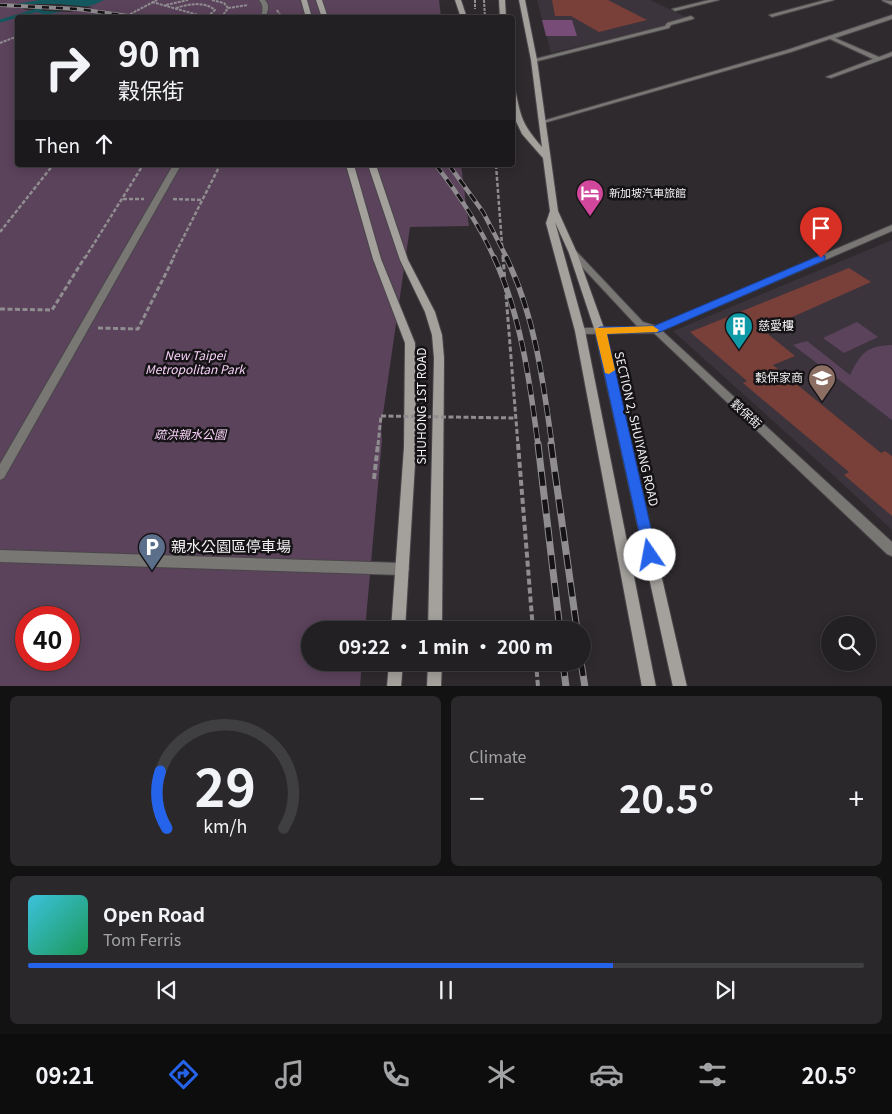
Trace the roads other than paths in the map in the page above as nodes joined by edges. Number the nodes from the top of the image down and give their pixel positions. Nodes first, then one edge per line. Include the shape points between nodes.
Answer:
1 (262, 0) edge
2 (304, 0) edge
3 (319, 0) edge
4 (458, 0) edge
5 (502, 0) edge
6 (522, 0) edge
7 (716, 0) edge
8 (831, 0) edge
9 (886, 0) edge
10 (892, 3) edge
11 (264, 15) edge
12 (308, 15) edge
13 (324, 15) edge
14 (463, 15) edge
15 (503, 15) edge
16 (772, 15) dead end
17 (892, 17) edge
18 (829, 37) junction
19 (892, 54) edge
20 (879, 59) junction
21 (534, 60) junction
22 (829, 77) dead end
23 (515, 106) edge
24 (542, 122) junction
25 (547, 158) junction
26 (176, 167) edge
27 (351, 167) edge
28 (373, 167) edge
29 (554, 212) junction
30 (892, 228) edge
31 (573, 254) junction
32 (656, 330) junction
33 (580, 331) junction
34 (600, 331) junction
35 (0, 475) edge
36 (892, 550) edge
37 (0, 556) edge
38 (402, 569) junction
39 (399, 621) edge
40 (435, 621) edge
41 (395, 671) edge
42 (435, 671) edge
43 (394, 686) edge
44 (434, 686) edge
45 (649, 686) edge
46 (680, 686) edge

1 - 11 street via 266,11
2 - 12 street
3 - 13 street
4 - 14 street
5 - 15 street
6 - 21 street, SECTION 2, SHUIYANG ROAD
7 - 21 street via 674,9 691,18 667,27
8 - 16 street
9 - 10 street
17 - 18 street
18 - 20 street
18 - 24 street
19 - 20 street
20 - 22 street
21 - 24 street, SECTION 2, SHUIYANG ROAD
23 - 25 street via 525,132
24 - 25 street, SECTION 2, SHUIYANG ROAD
25 - 29 street, SECTION 2, SHUIYANG ROAD
26 - 35 street
27 - 38 street, SHUHONG 1ST ROAD via 377,259 410,343 410,446
28 - 40 street, SHUHONG 1ST ROAD via 404,260 430,312 437,335
29 - 31 street, SECTION 2, SHUIYANG ROAD
29 - 33 street, SECTION 2, SHUIYANG ROAD via 550,224
30 - 32 street
31 - 32 street, 穀保街 via 640,324
31 - 34 street, SECTION 2, SHUIYANG ROAD
32 - 34 street
32 - 36 street, 穀保街
33 - 34 street
33 - 45 street, SECTION 2, SHUIYANG ROAD
34 - 46 street, SECTION 2, SHUIYANG ROAD
37 - 38 street
38 - 39 street, SHUHONG 1ST ROAD
41 - 43 street
42 - 44 street

